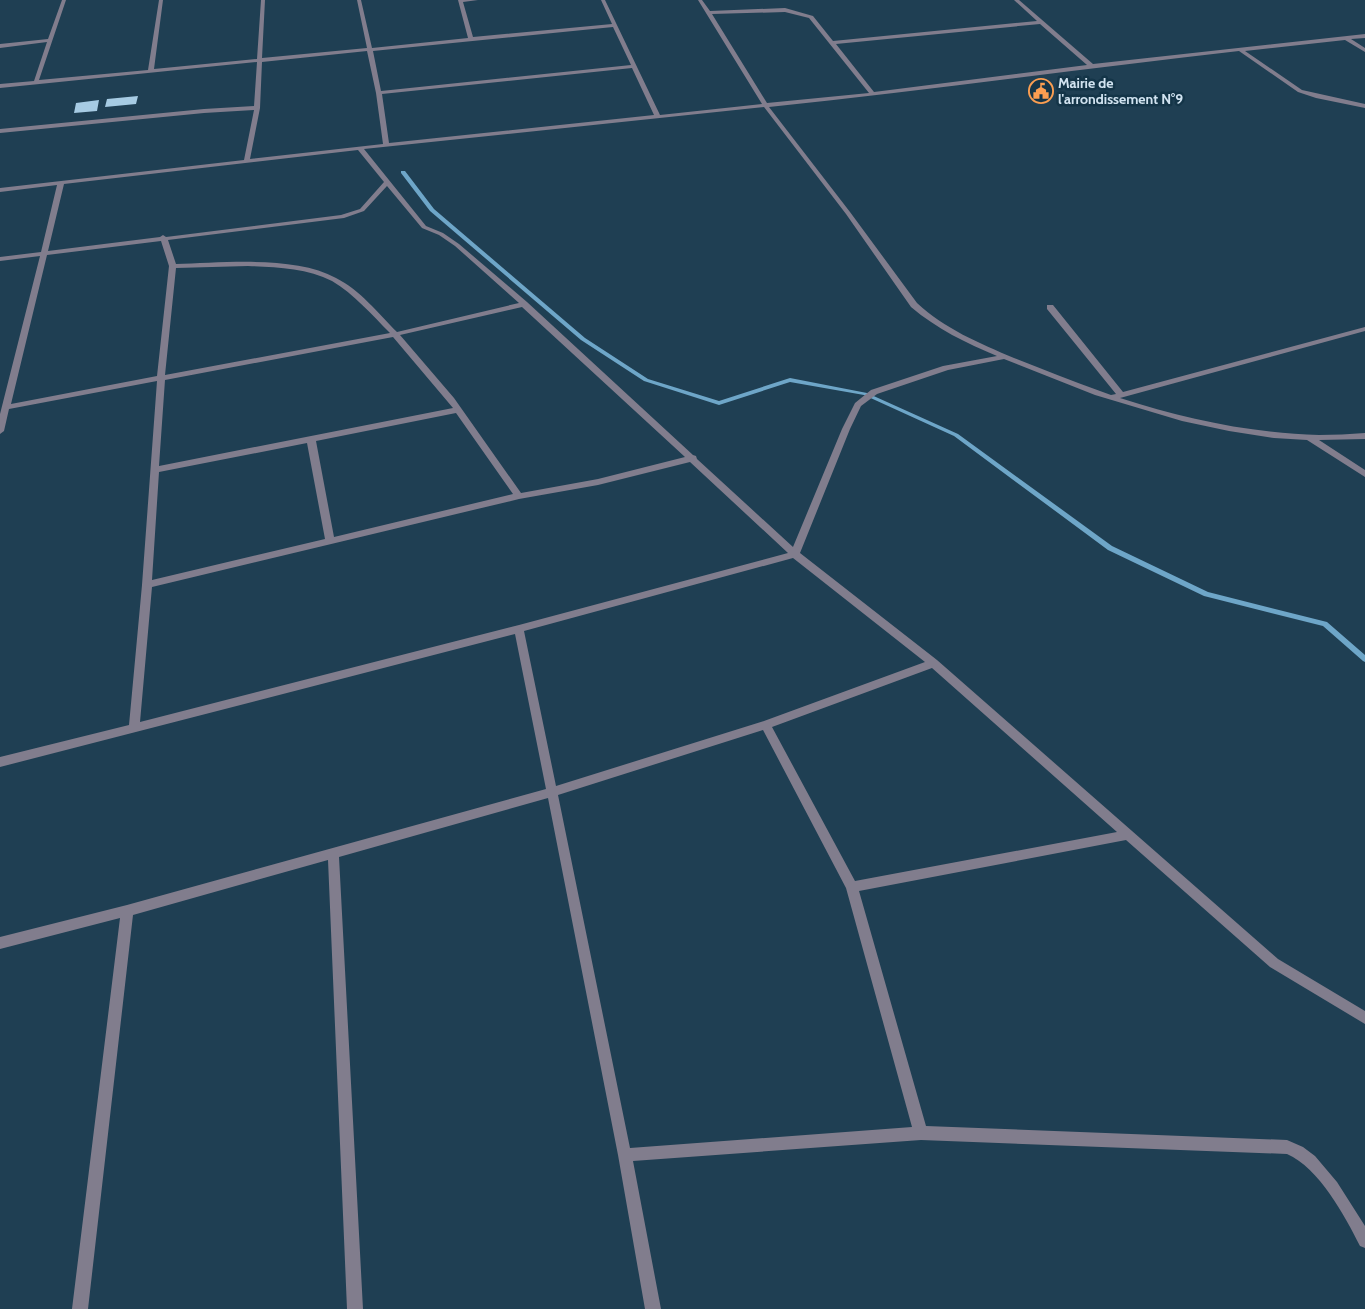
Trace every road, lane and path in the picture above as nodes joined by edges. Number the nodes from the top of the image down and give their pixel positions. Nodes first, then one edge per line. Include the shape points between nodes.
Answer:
1 (64, 0) edge
2 (161, 0) edge
3 (263, 0) edge
4 (359, 0) edge
5 (476, 0) edge
6 (603, 0) edge
7 (700, 0) edge
8 (1016, 0) edge
9 (461, 1) edge
10 (709, 13) junction
11 (1042, 22) junction
12 (615, 25) junction
13 (1365, 36) edge
14 (1346, 38) junction
15 (471, 39) junction
16 (50, 40) junction
17 (832, 43) junction
18 (0, 46) edge
19 (1239, 50) junction
20 (1365, 50) edge
21 (369, 51) junction
22 (261, 60) junction
23 (634, 66) junction
24 (1092, 66) junction
25 (151, 71) junction
26 (36, 82) junction
27 (0, 86) edge
28 (379, 93) junction
29 (873, 94) junction
30 (766, 106) junction
31 (1365, 106) edge
32 (257, 108) junction
33 (658, 117) junction
34 (0, 131) edge
35 (386, 145) junction
36 (360, 148) junction
37 (247, 161) junction
38 (387, 182) junction
39 (61, 183) junction
40 (0, 190) edge
41 (163, 237) junction
42 (43, 254) junction
43 (0, 259) edge
44 (173, 266) junction
45 (524, 304) junction
46 (1050, 307) dead end
47 (1365, 329) edge
48 (396, 334) junction
49 (1004, 356) junction
50 (161, 377) junction
51 (1116, 396) junction
52 (6, 407) junction
53 (458, 410) junction
54 (0, 431) edge
55 (1365, 436) edge
56 (310, 439) junction
57 (1311, 439) junction
58 (693, 458) junction
59 (155, 470) junction
60 (1365, 474) edge
61 (519, 496) junction
62 (330, 540) junction
63 (795, 554) junction
64 (147, 585) junction
65 (519, 629) junction
66 (934, 663) junction
67 (766, 725) junction
68 (134, 728) junction
69 (0, 762) edge
70 (552, 792) junction
71 (1128, 835) junction
72 (333, 853) junction
73 (852, 887) junction
74 (127, 911) junction
75 (0, 943) edge
76 (1365, 1018) edge
77 (921, 1132) junction
78 (625, 1155) junction
79 (1365, 1241) edge
80 (80, 1309) edge
81 (355, 1309) edge
82 (652, 1309) edge

1 - 16 street
2 - 25 street
3 - 22 street
4 - 21 street
5 - 9 street
6 - 12 street
7 - 10 street
8 - 11 street
9 - 15 street
10 - 17 street via 799,12 811,17
10 - 30 street
11 - 17 street
11 - 24 street
12 - 15 street
12 - 23 street
13 - 14 street
14 - 19 street
14 - 20 street
15 - 21 street
16 - 18 street
16 - 26 street
17 - 29 street
19 - 24 street
19 - 31 street via 1300,91
21 - 22 street
21 - 28 street
22 - 25 street
22 - 32 street
23 - 28 street
23 - 33 street
24 - 29 street
25 - 26 street
26 - 27 street
28 - 35 street
29 - 30 street
30 - 33 street
30 - 49 street via 914,305 945,328
32 - 34 street
32 - 37 street
33 - 35 street
35 - 36 street
36 - 37 street
36 - 38 street
37 - 39 street
38 - 41 street via 366,207 355,214
38 - 45 street via 424,227 457,245
39 - 40 street
39 - 42 street
41 - 42 street
41 - 44 street
42 - 43 street
42 - 52 street
44 - 48 street via 255,265 321,274 357,296
44 - 50 street
45 - 48 street
45 - 58 street
46 - 51 street
47 - 51 street
48 - 50 street
48 - 53 street
49 - 51 street via 1059,380
49 - 63 street via 946,368 864,398 846,429
50 - 52 street
50 - 59 street
51 - 57 street via 1187,420
52 - 54 street
53 - 56 street
53 - 61 street
55 - 57 street
56 - 59 street
56 - 62 street
57 - 60 street
58 - 61 street via 598,482
58 - 63 street
59 - 64 street
61 - 62 street
62 - 64 street
63 - 65 street
63 - 66 street
64 - 68 street
65 - 68 street
65 - 70 street
66 - 67 street
66 - 71 street
67 - 70 street
67 - 73 street
68 - 69 street
70 - 72 street
70 - 78 street
71 - 73 street
71 - 76 street via 1274,963
72 - 74 street
72 - 81 street
73 - 77 street
74 - 75 street
74 - 80 street
77 - 78 street
77 - 79 street via 1296,1149 1334,1188 1354,1217
78 - 82 street

